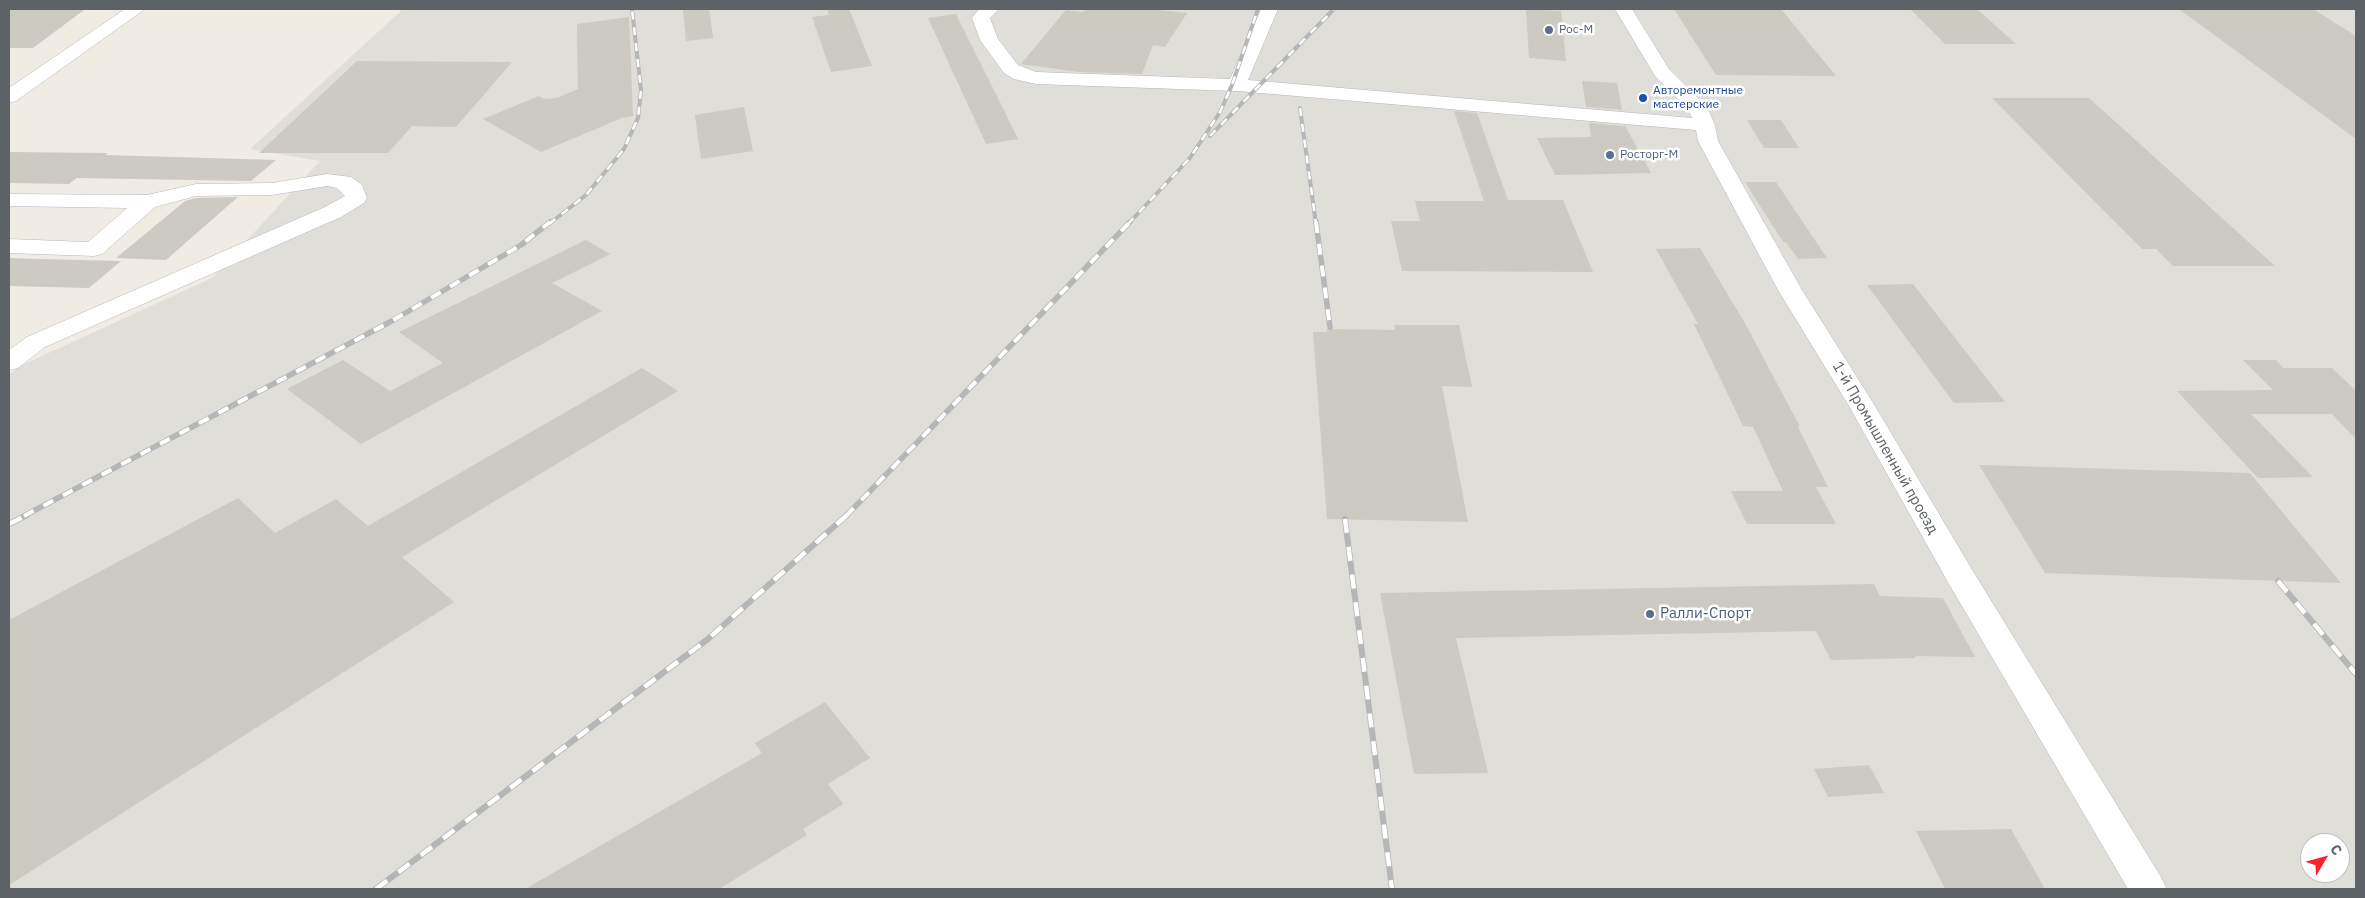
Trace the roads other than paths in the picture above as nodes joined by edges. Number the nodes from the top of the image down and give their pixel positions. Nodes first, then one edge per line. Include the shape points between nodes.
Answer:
1 (136, 9) edge
2 (991, 9) edge
3 (1270, 9) edge
4 (1624, 9) edge
5 (1238, 85) junction
6 (9, 97) edge
7 (1705, 125) junction
8 (9, 200) edge
9 (147, 202) junction
10 (9, 246) edge
11 (9, 362) edge
12 (2148, 889) edge

1 - 6 street
2 - 5 street via 981,18 988,40 1010,69 1021,75
3 - 5 street
4 - 7 street, 1-й Промышленный проезд via 1662,72 1691,100
5 - 7 street
7 - 12 street, 1-й Промышленный проезд via 1708,141 1790,290
8 - 9 street
9 - 10 street via 94,249
9 - 11 street via 196,190 272,189 327,180 344,182 354,190 356,198 333,212 36,342

